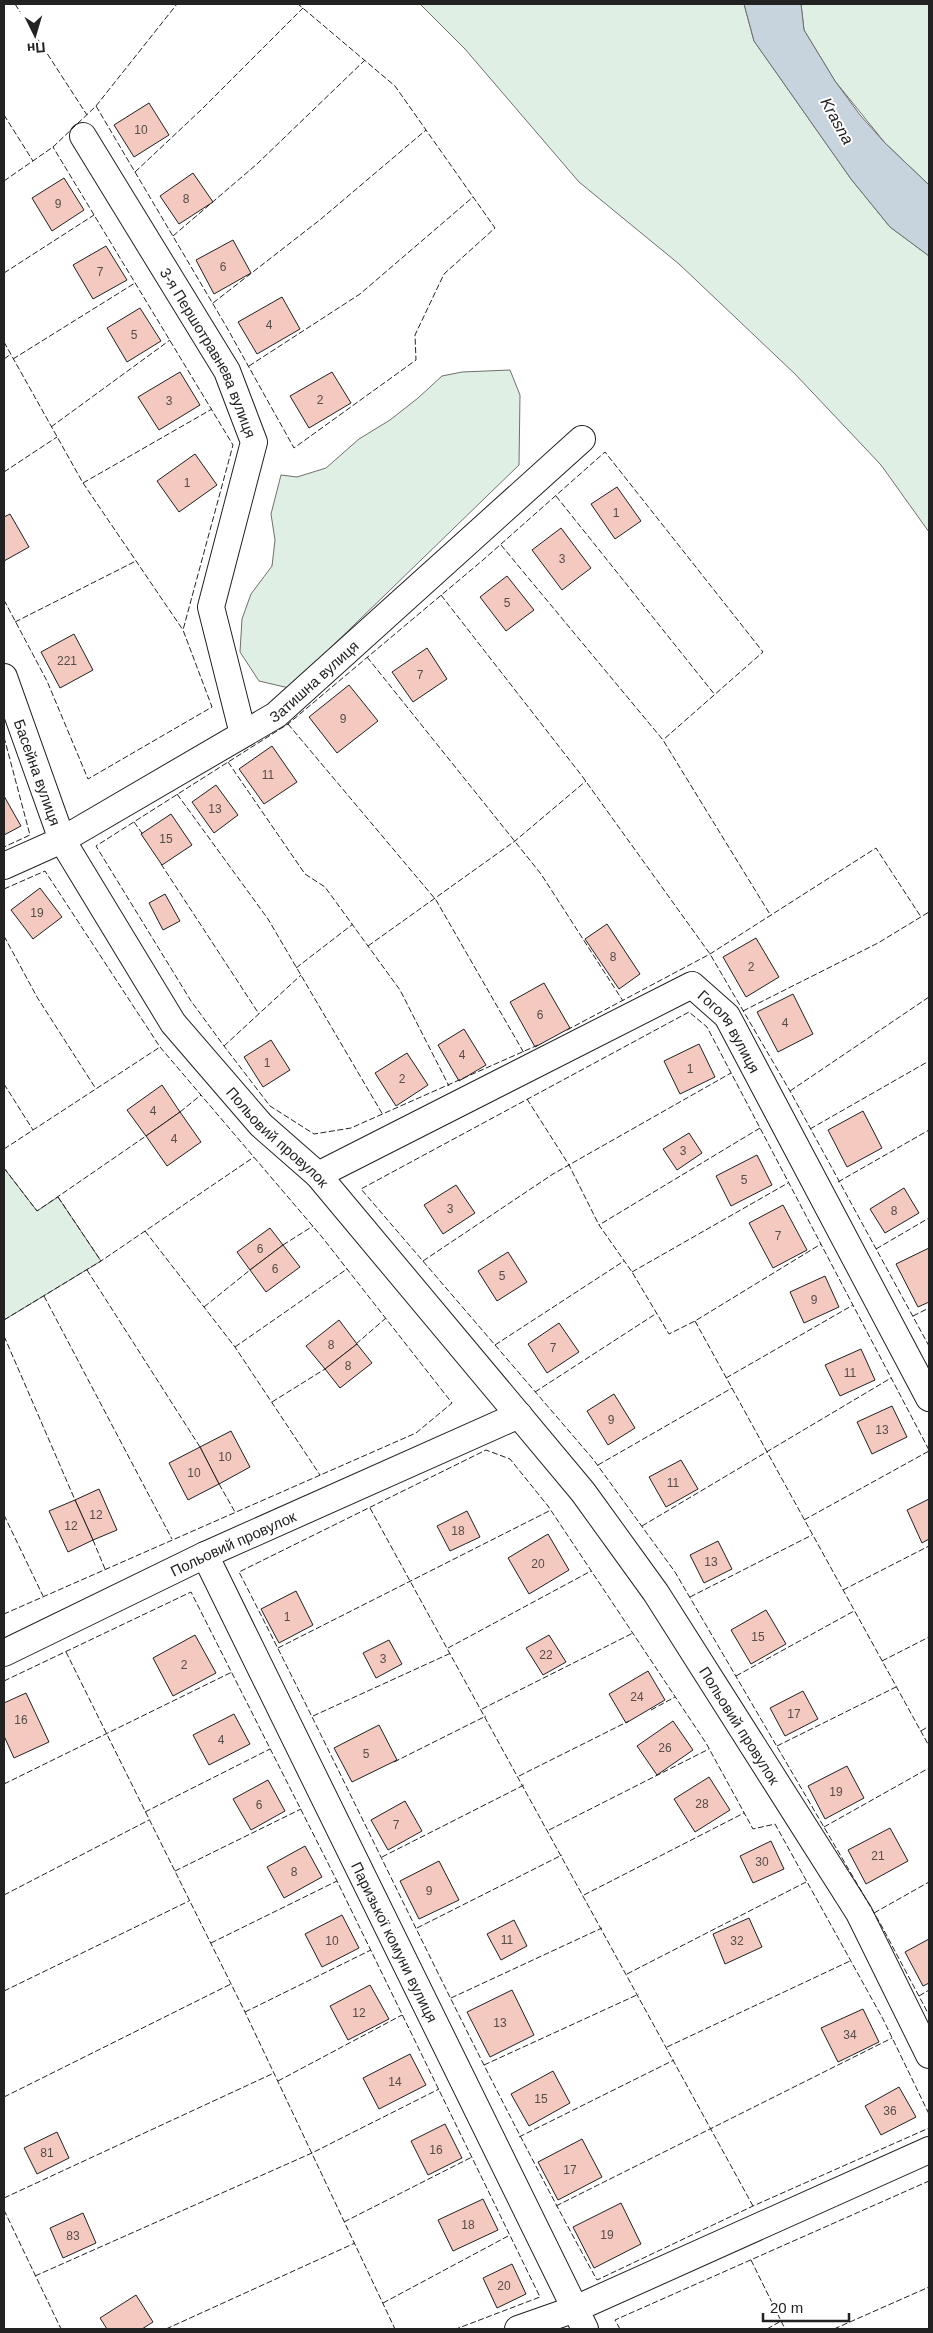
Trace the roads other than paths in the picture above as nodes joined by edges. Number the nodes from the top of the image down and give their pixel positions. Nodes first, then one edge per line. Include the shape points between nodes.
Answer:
1 (83, 136) dead end
2 (582, 439) dead end
3 (4, 677) edge
4 (243, 734) junction
5 (62, 840) junction
6 (4, 866) edge
7 (318, 1174) junction
8 (929, 1398) edge
9 (519, 1415) junction
10 (205, 1555) junction
11 (4, 1653) edge
12 (929, 2056) edge
13 (929, 2150) edge
14 (580, 2319) edge
15 (518, 2329) edge

1 - 4 street, 3-я Першотравнева вулиця via 226,371 254,442 211,607
2 - 4 street, Затишна вулиця via 276,715
3 - 5 street, Басейна вулиця
4 - 5 street, Затишна вулиця
5 - 6 street, Затишна вулиця
5 - 7 street, Польовий провулок via 173,1024 261,1125
7 - 8 street, Гоголя вулиця via 692,985 727,1016
7 - 9 street, Польовий провулок
9 - 10 street, Польовий провулок
9 - 12 street, Польовий провулок via 583,1492 656,1593 859,1913
10 - 11 street, Польовий провулок
10 - 14 street, Паризької комуни вулиця
13 - 14 street
14 - 15 street

